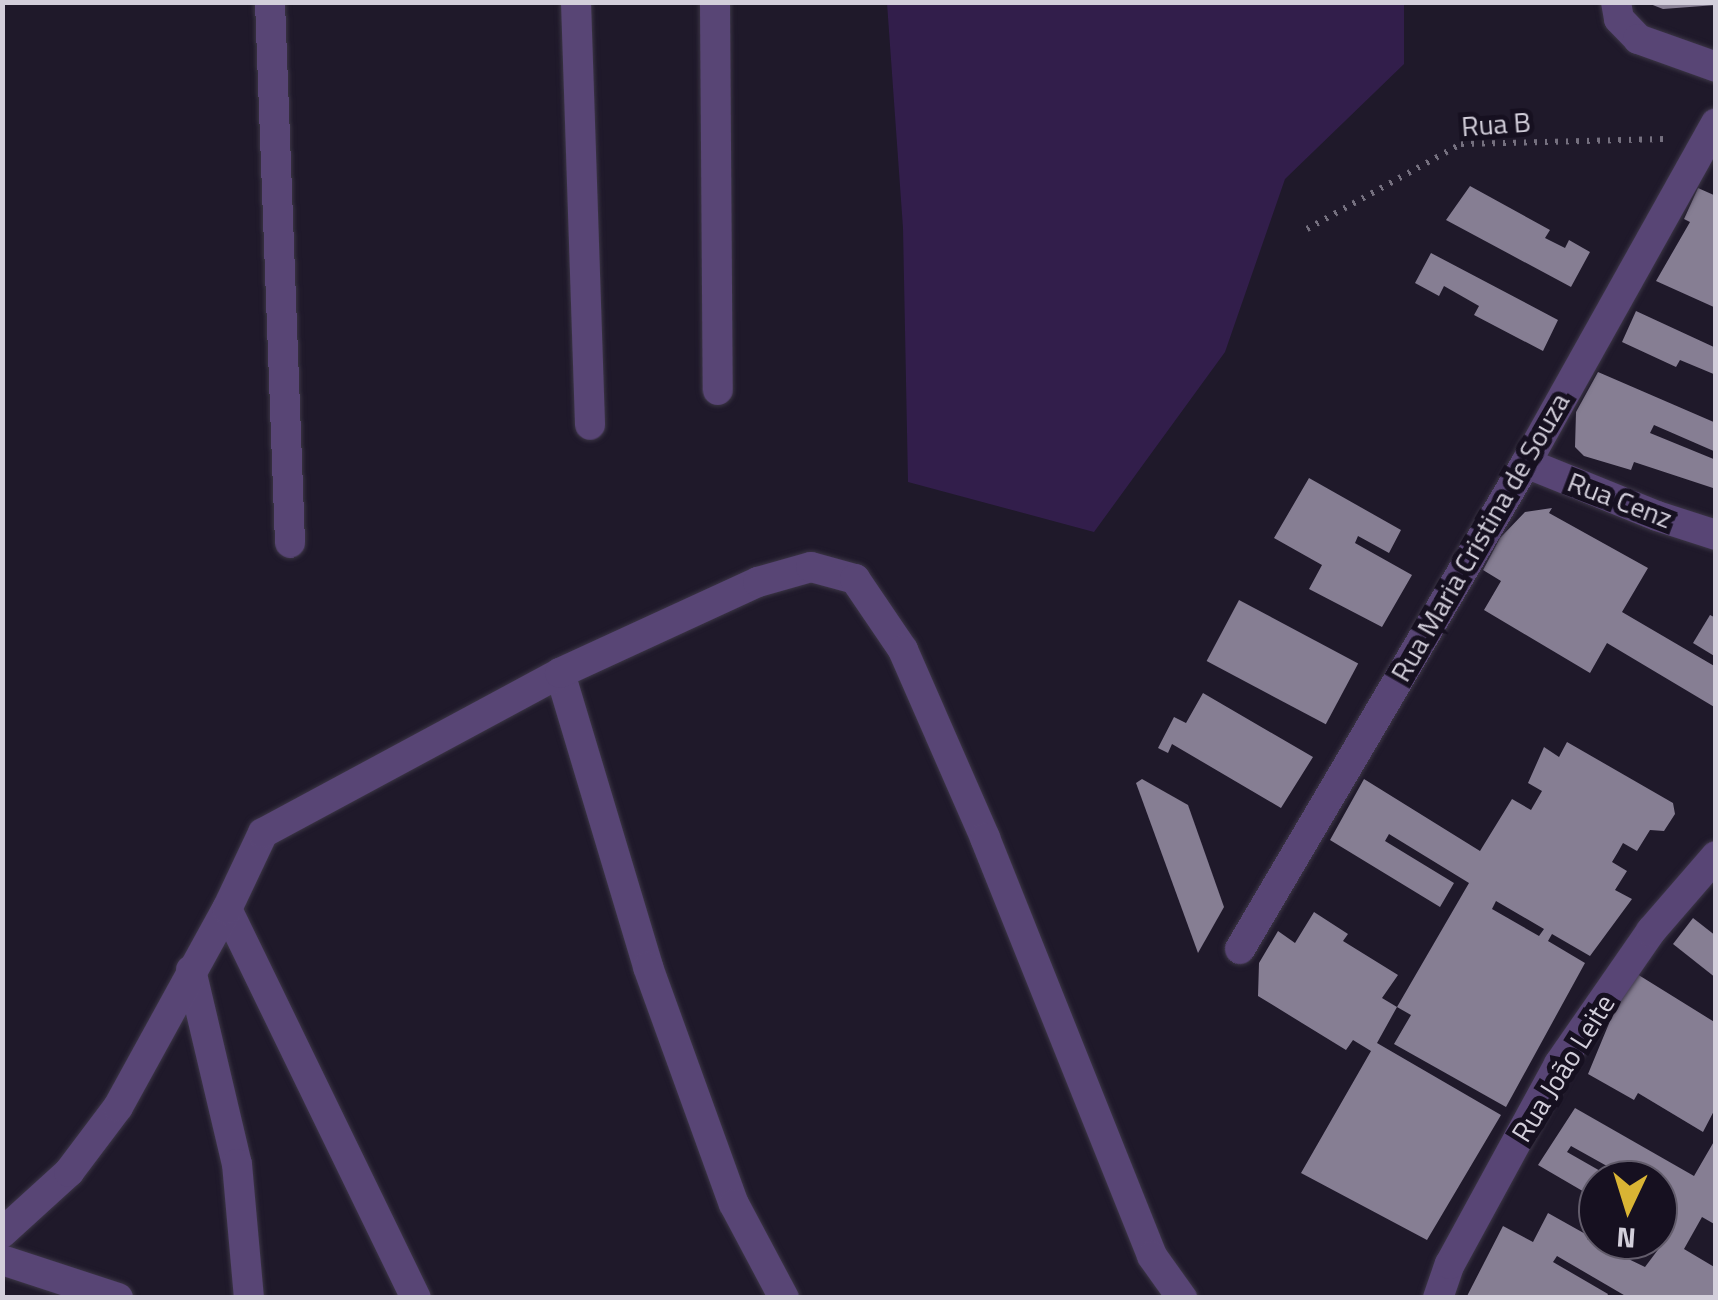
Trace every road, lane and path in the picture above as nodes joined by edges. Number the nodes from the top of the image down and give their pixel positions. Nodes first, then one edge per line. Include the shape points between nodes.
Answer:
1 (270, 2) edge
2 (576, 2) edge
3 (715, 2) edge
4 (1616, 2) edge
5 (1716, 67) edge
6 (1713, 129) edge
7 (1307, 229) dead end
8 (718, 390) dead end
9 (590, 425) dead end
10 (1526, 463) junction
11 (1716, 534) edge
12 (290, 543) dead end
13 (560, 673) junction
14 (1716, 856) edge
15 (228, 909) junction
16 (1240, 949) dead end
17 (190, 970) junction
18 (2, 1232) edge
19 (2, 1260) edge
20 (118, 1298) edge
21 (249, 1298) edge
22 (416, 1298) edge
23 (784, 1298) edge
24 (1182, 1298) edge
25 (1438, 1298) edge

1 - 12 street
2 - 9 street
3 - 8 street
4 - 5 street via 1619,19 1638,39
6 - 7 path, Rua B via 1462,144
6 - 10 street, Rua Maria Cristina de Souza
10 - 11 street, Rua Cenz
10 - 16 street, Rua Maria Cristina de Souza
13 - 15 street via 263,833
13 - 23 street via 648,967 734,1204
13 - 24 street via 758,582 811,566 855,579 903,650 1152,1256
14 - 25 street, Rua João Leite via 1651,932 1559,1064
15 - 17 street
15 - 22 street
17 - 18 street via 118,1107 69,1172
17 - 21 street via 237,1164
19 - 20 street

